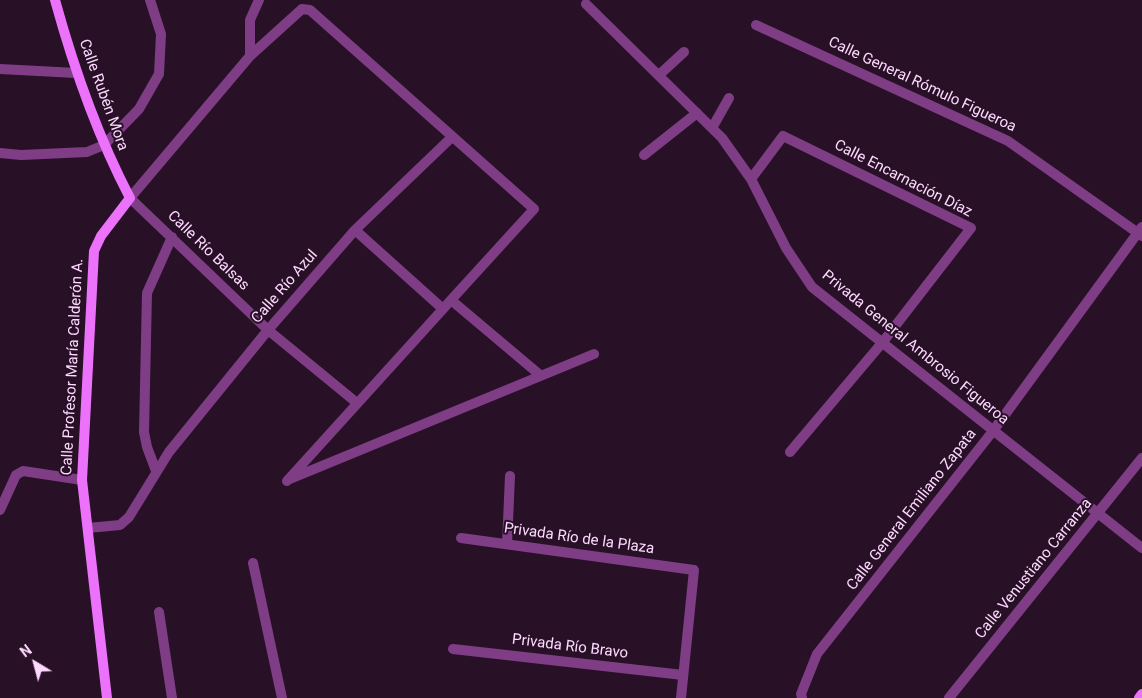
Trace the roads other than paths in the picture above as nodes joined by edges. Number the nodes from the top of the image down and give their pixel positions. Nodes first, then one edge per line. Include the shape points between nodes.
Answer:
1 (55, 0) edge
2 (150, 0) edge
3 (259, 0) edge
4 (586, 4) dead end
5 (756, 25) dead end
6 (684, 52) dead end
7 (250, 56) junction
8 (0, 68) edge
9 (76, 74) junction
10 (659, 75) junction
11 (730, 98) dead end
12 (697, 112) junction
13 (712, 128) junction
14 (452, 137) junction
15 (104, 145) junction
16 (0, 153) edge
17 (644, 155) dead end
18 (751, 179) junction
19 (130, 198) junction
20 (355, 230) junction
21 (1141, 232) edge
22 (172, 237) junction
23 (451, 300) junction
24 (443, 309) junction
25 (268, 330) junction
26 (882, 343) junction
27 (594, 354) dead end
28 (540, 375) junction
29 (357, 403) junction
30 (993, 431) junction
31 (790, 452) dead end
32 (1142, 458) edge
33 (156, 471) junction
34 (510, 476) dead end
35 (82, 480) junction
36 (0, 510) edge
37 (1098, 514) junction
38 (88, 528) junction
39 (461, 538) dead end
40 (507, 544) junction
41 (1142, 548) edge
42 (253, 564) dead end
43 (159, 612) dead end
44 (453, 649) dead end
45 (684, 675) junction
46 (1142, 694) edge
47 (802, 696) edge
48 (107, 698) edge
49 (172, 698) edge
50 (282, 698) edge
51 (681, 698) edge
52 (949, 698) edge
53 (1139, 698) edge

1 - 9 street, Calle Rubén Mora
2 - 15 street via 161,34 158,74 139,109
3 - 7 street via 250,20
4 - 10 street, Privada General Ambrosio Figueroa
5 - 21 street, Calle General Rómulo Figueroa via 1008,141
6 - 10 street
7 - 14 street via 294,14 302,9 310,10
7 - 19 street
8 - 9 street
9 - 15 street, Calle Rubén Mora
10 - 12 street, Privada General Ambrosio Figueroa
11 - 13 street
12 - 13 street, Privada General Ambrosio Figueroa
12 - 17 street
13 - 18 street, Privada General Ambrosio Figueroa
14 - 20 street, Calle Río Azul
14 - 23 street via 534,209
15 - 16 street via 87,152
15 - 19 street, Calle Rubén Mora
18 - 26 street, Privada General Ambrosio Figueroa via 786,248 812,286
18 - 26 street, Calle Encarnación Díaz via 783,136 971,228
19 - 22 street, Calle Río Balsas
19 - 35 street, Calle Profesor María Calderón A. via 101,236 94,251
20 - 24 street
20 - 25 street, Calle Río Azul
21 - 30 street, Calle General Emiliano Zapata
22 - 25 street, Calle Río Balsas
22 - 33 street via 147,293 144,432
23 - 24 street
23 - 28 street
24 - 29 street
25 - 29 street, Calle Río Balsas
25 - 33 street, Calle Río Azul
26 - 30 street, Privada General Ambrosio Figueroa
26 - 31 street, Calle Encarnación Díaz
27 - 28 street
28 - 29 street via 287,480
30 - 37 street, Privada General Ambrosio Figueroa
30 - 47 street, Calle General Emiliano Zapata via 817,654
32 - 37 street, Calle Venustiano Carranza
33 - 38 street, Calle Río Azul via 129,517 120,525
34 - 40 street
35 - 36 street via 23,471 16,475
35 - 38 street, Calle Profesor María Calderón A.
37 - 41 street, Privada General Ambrosio Figueroa
37 - 52 street, Calle Venustiano Carranza
38 - 48 street, Calle Profesor María Calderón A.
39 - 40 street, Privada Río de la Plaza
40 - 45 street, Privada Río de la Plaza via 694,570
42 - 50 street
43 - 49 street
44 - 45 street, Privada Río Bravo
45 - 51 street
46 - 53 street

